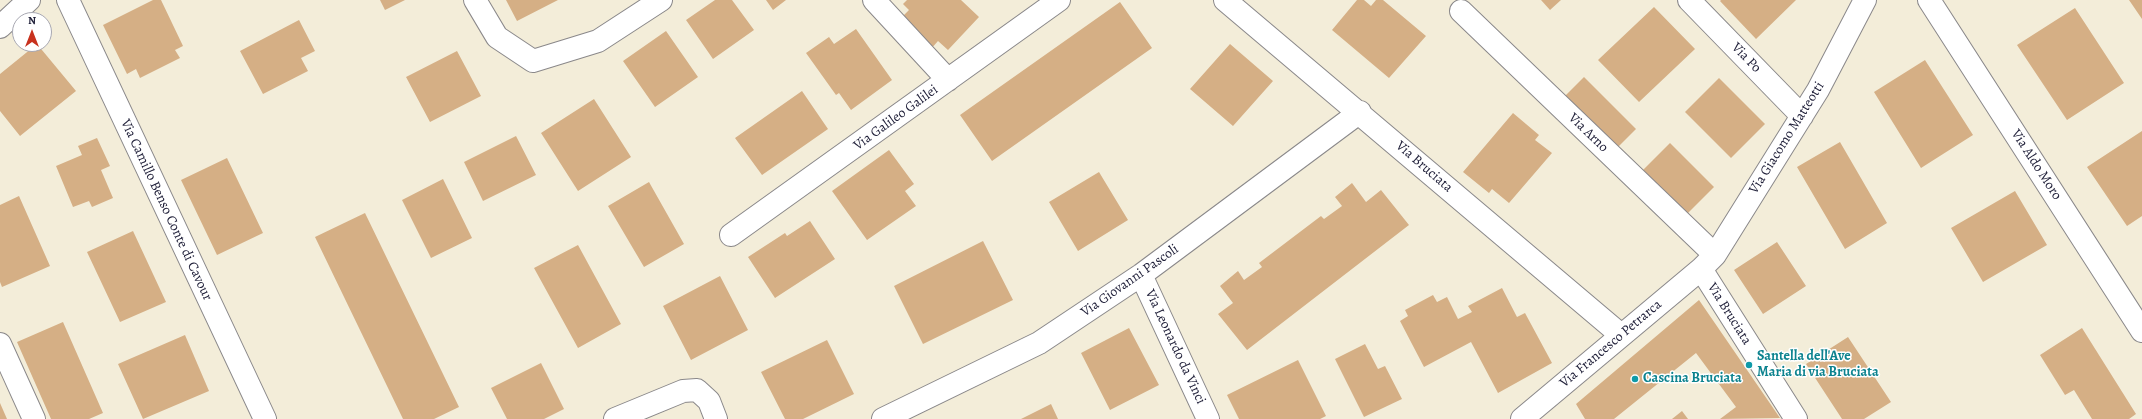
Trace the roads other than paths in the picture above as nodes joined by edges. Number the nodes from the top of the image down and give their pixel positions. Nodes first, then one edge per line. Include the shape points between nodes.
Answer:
1 (29, 0) edge
2 (68, 0) edge
3 (475, 0) edge
4 (661, 0) edge
5 (874, 0) edge
6 (1059, 0) edge
7 (1226, 0) edge
8 (1689, 0) edge
9 (1865, 0) edge
10 (1929, 0) edge
11 (1461, 11) dead end
12 (0, 27) edge
13 (948, 80) junction
14 (1360, 112) junction
15 (1802, 116) junction
16 (731, 235) dead end
17 (1708, 262) junction
18 (1141, 275) junction
19 (2142, 331) edge
20 (1621, 335) junction
21 (0, 344) edge
22 (34, 419) edge
23 (265, 419) edge
24 (615, 419) edge
25 (716, 419) edge
26 (883, 419) edge
27 (1208, 419) edge
28 (1522, 419) edge
29 (1796, 419) edge

1 - 12 street
2 - 23 street, Via Camillo Benso Conte di Cavour
3 - 4 street via 496,37 533,61 598,41
5 - 13 street
6 - 13 street, Via Galileo Galilei
7 - 14 street, Via Bruciata
8 - 15 street, Via Po
9 - 15 street, Via Giacomo Matteotti
10 - 19 street, Via Aldo Moro
11 - 17 street, Via Arno
13 - 16 street, Via Galileo Galilei
14 - 18 street, Via Giovanni Pascoli
14 - 20 street, Via Bruciata
15 - 17 street, Via Giacomo Matteotti
17 - 20 street, Via Francesco Petrarca
17 - 29 street, Via Bruciata
18 - 26 street, Via Giovanni Pascoli via 1039,343
18 - 27 street, Via Leonardo da Vinci
20 - 28 street, Via Francesco Petrarca
21 - 22 street
24 - 25 street via 683,391 697,390 709,401

